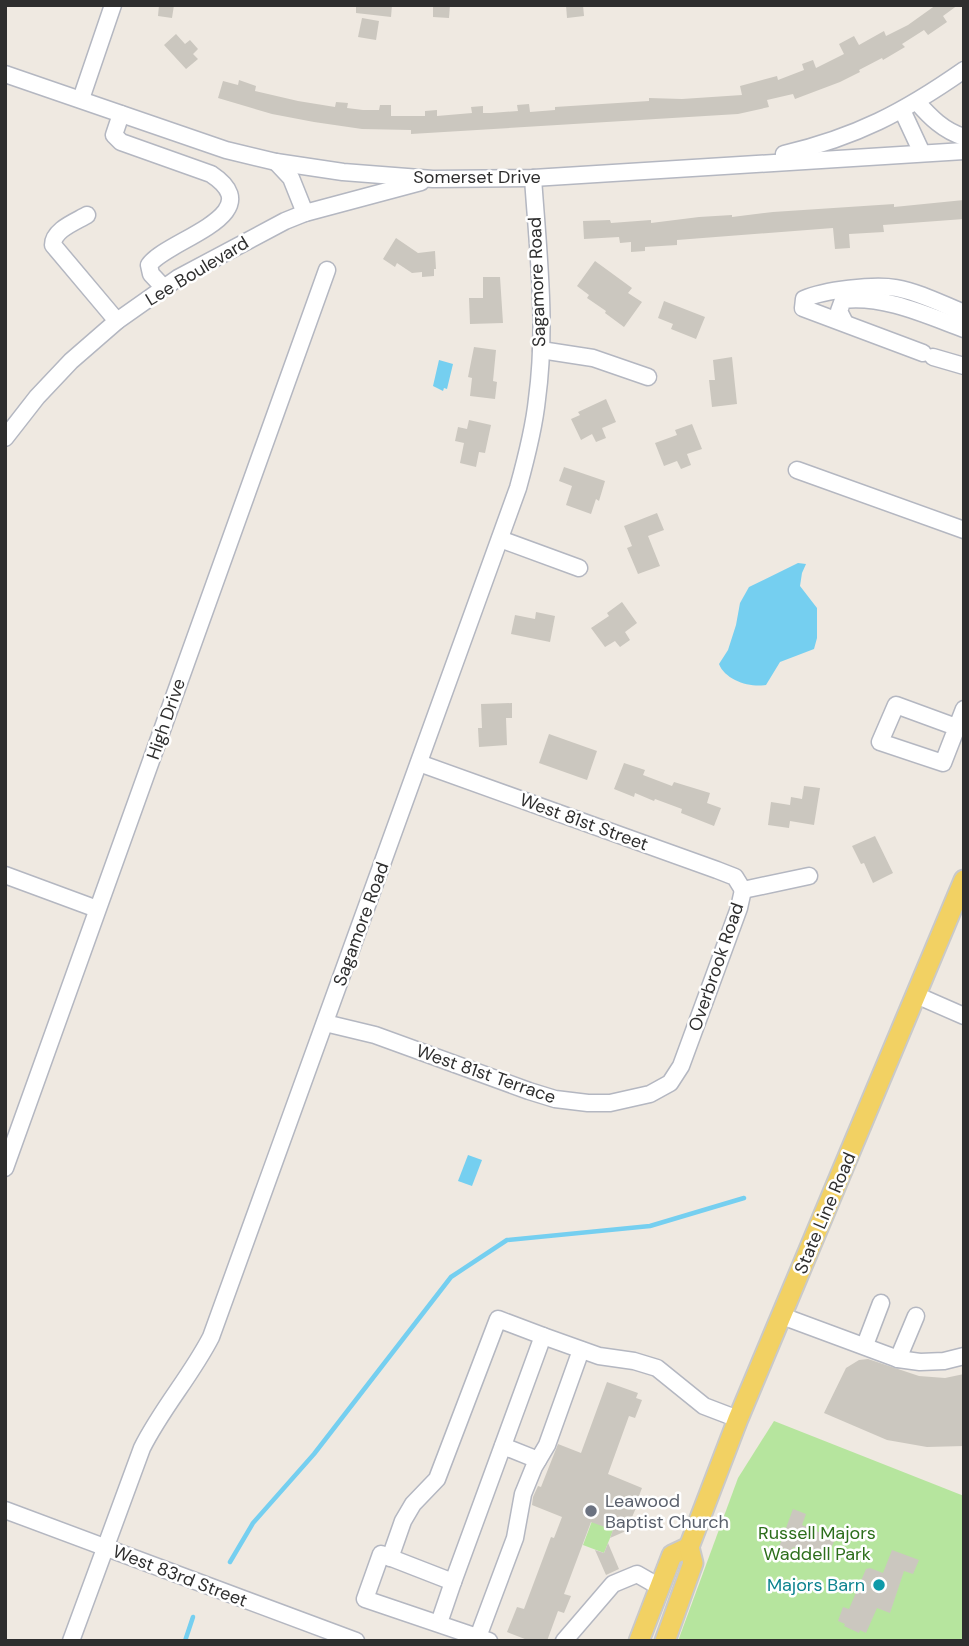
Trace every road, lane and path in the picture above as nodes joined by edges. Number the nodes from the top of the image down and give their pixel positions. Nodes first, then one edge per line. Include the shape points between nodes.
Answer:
1 (113, 5) edge
2 (964, 70) edge
3 (5, 74) edge
4 (81, 99) junction
5 (917, 102) junction
6 (902, 110) junction
7 (121, 114) junction
8 (964, 137) edge
9 (964, 151) edge
10 (922, 153) junction
11 (276, 162) junction
12 (740, 165) junction
13 (533, 178) junction
14 (433, 179) junction
15 (305, 213) junction
16 (87, 215) dead end
17 (327, 270) dead end
18 (164, 288) junction
19 (964, 313) edge
20 (117, 321) junction
21 (845, 323) junction
22 (964, 329) edge
23 (541, 351) junction
24 (964, 366) edge
25 (648, 377) dead end
26 (5, 438) edge
27 (797, 470) dead end
28 (964, 530) edge
29 (500, 539) junction
30 (579, 568) dead end
31 (964, 709) edge
32 (956, 727) junction
33 (419, 763) junction
34 (5, 875) edge
35 (809, 876) dead end
36 (964, 880) edge
37 (743, 890) junction
38 (97, 909) junction
39 (916, 995) junction
40 (964, 1016) edge
41 (325, 1023) junction
42 (649, 1094) joint
43 (5, 1168) edge
44 (881, 1303) dead end
45 (782, 1316) junction
46 (916, 1316) dead end
47 (543, 1336) junction
48 (865, 1345) junction
49 (581, 1350) junction
50 (964, 1356) edge
51 (898, 1359) junction
52 (738, 1419) junction
53 (503, 1446) junction
54 (538, 1460) junction
55 (5, 1510) edge
56 (689, 1547) junction
57 (105, 1548) junction
58 (390, 1558) junction
59 (453, 1582) junction
60 (658, 1586) junction
61 (439, 1623) junction
62 (318, 1635) edge
63 (484, 1639) edge
64 (71, 1641) edge
65 (355, 1641) edge
66 (564, 1641) edge
67 (639, 1641) edge
68 (665, 1641) edge

1 - 4 street
2 - 5 street
3 - 4 street, Somerset Drive
4 - 7 street, Somerset Drive
5 - 6 street
5 - 8 street via 929,117
6 - 10 street
6 - 12 street via 821,146
7 - 11 street, Somerset Drive
7 - 18 street via 114,135 121,142 211,174 229,193 226,213 153,258 151,274
9 - 10 street, Somerset Drive
10 - 12 street, Somerset Drive
11 - 14 street, Somerset Drive
11 - 15 street via 291,178
12 - 13 street, Somerset Drive
13 - 14 street, Somerset Drive
13 - 23 street, Sagamore Road
14 - 15 street, Lee Boulevard
15 - 18 street, Lee Boulevard
16 - 20 street via 56,234 53,245
17 - 38 street, High Drive
18 - 20 street, Lee Boulevard
19 - 21 street via 896,288 816,293 804,299 803,309
20 - 26 street, Lee Boulevard via 71,361
21 - 22 street via 839,311 843,300 861,298
21 - 24 street
23 - 25 street via 593,358
23 - 29 street, Sagamore Road via 531,437
27 - 28 street
29 - 30 street
29 - 33 street, Sagamore Road
31 - 32 street
32 - 32 street via 896,705 880,742 943,763
33 - 37 street, West 81st Street via 718,870 735,877
33 - 41 street, Sagamore Road
34 - 38 street
35 - 37 street, Overbrook Road
36 - 39 main road, State Line Road
37 - 42 street, Overbrook Road via 681,1066 670,1083
38 - 43 street, High Drive
39 - 40 street
39 - 45 main road, State Line Road
41 - 42 street, West 81st Terrace via 375,1035 555,1098 610,1103
41 - 57 street, Sagamore Road via 211,1337 197,1365 153,1425
44 - 48 street
45 - 48 street
45 - 52 main road, State Line Road
46 - 51 street
47 - 49 street
47 - 53 street
47 - 58 street via 498,1319 437,1479 413,1504
48 - 51 street
49 - 52 street via 657,1368 704,1406
49 - 54 street
50 - 51 street via 920,1362
52 - 56 main road, State Line Road
53 - 54 street
53 - 59 street
54 - 63 street via 523,1494 515,1538
55 - 57 street, West 83rd Street
56 - 60 main road, State Line Road via 671,1555
56 - 68 main road, State Line Road via 693,1563
57 - 62 street, West 83rd Street
57 - 64 street, Sagamore Road
58 - 59 street
58 - 61 street via 381,1554 365,1599
59 - 61 street
60 - 66 street via 637,1574 614,1584
60 - 67 main road, State Line Road
61 - 63 street
62 - 65 street, West 83rd Street

